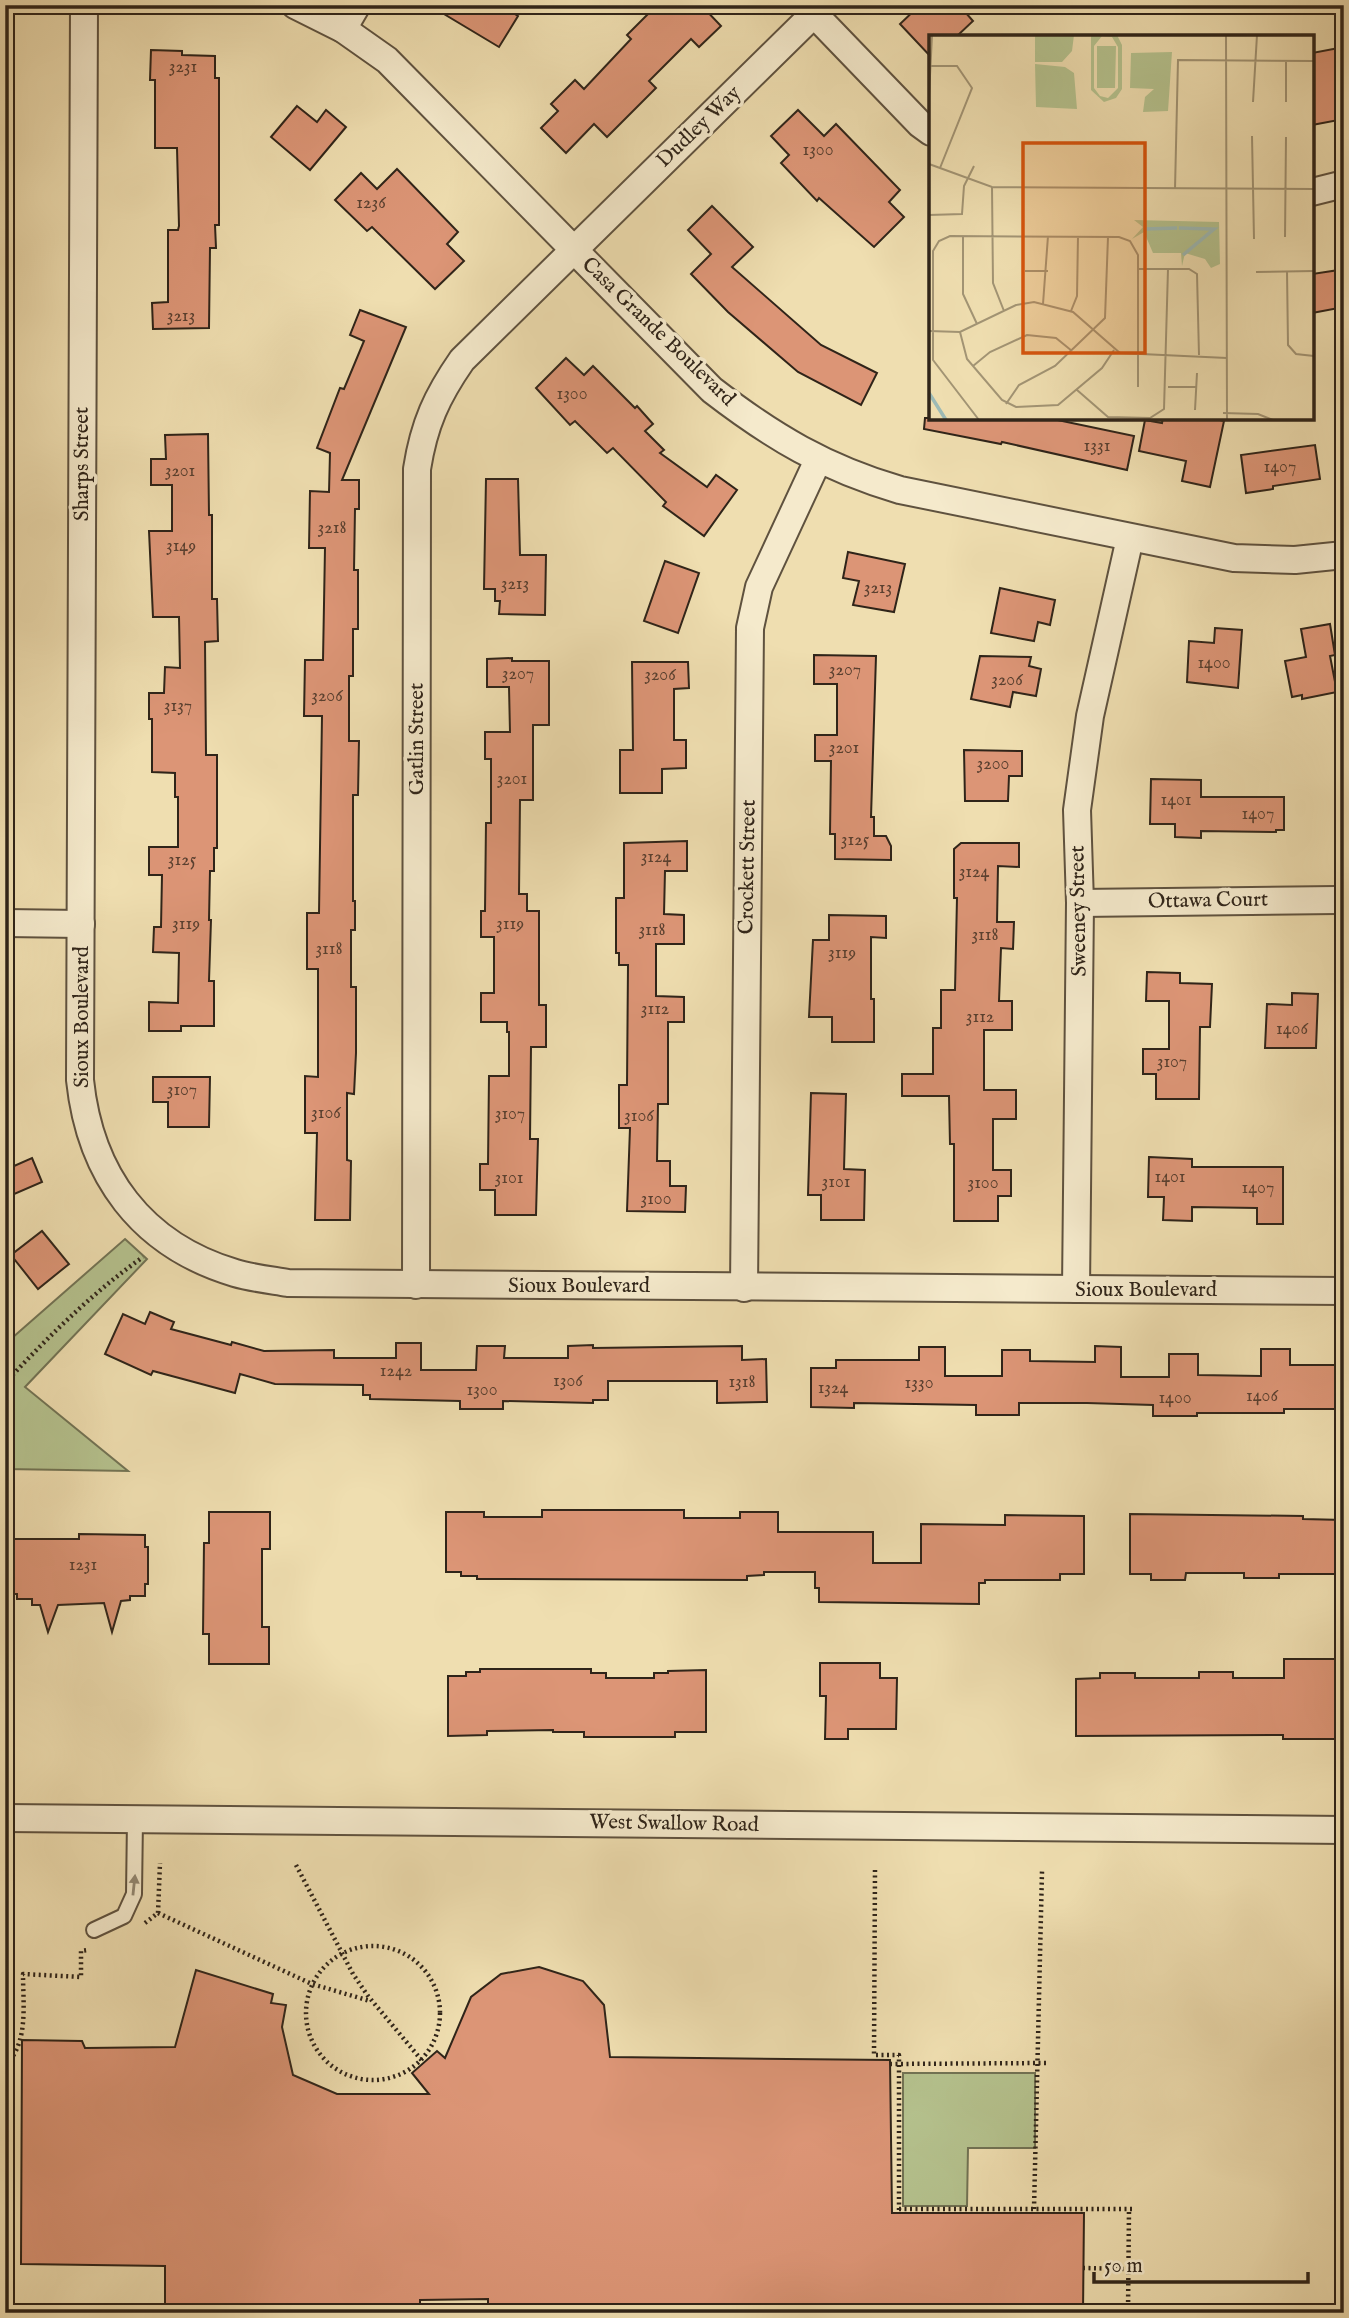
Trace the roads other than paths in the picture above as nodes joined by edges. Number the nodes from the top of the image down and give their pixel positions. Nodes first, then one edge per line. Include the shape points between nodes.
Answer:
1 (84, 5) edge
2 (295, 5) edge
3 (357, 5) edge
4 (818, 10) edge
5 (343, 29) junction
6 (929, 131) edge
7 (1344, 184) edge
8 (1314, 192) edge
9 (574, 249) junction
10 (818, 460) junction
11 (1130, 538) junction
12 (1344, 555) edge
13 (1335, 900) dead end
14 (1080, 903) junction
15 (5, 923) edge
16 (81, 924) junction
17 (416, 1285) junction
18 (744, 1288) junction
19 (1076, 1289) junction
20 (1344, 1291) edge
21 (5, 1818) edge
22 (135, 1819) junction
23 (1344, 1830) edge
24 (94, 1930) dead end

1 - 16 street, Sharps Street
2 - 5 street, Casa Grande Boulevard
3 - 5 street
4 - 6 street
4 - 9 street, Dudley Way
5 - 9 street, Casa Grande Boulevard via 387,60
7 - 8 street
9 - 10 street, Casa Grande Boulevard via 712,390 757,425
9 - 17 street, Gatlin Street via 462,360 431,411 417,468
10 - 11 street, Casa Grande Boulevard via 900,490
10 - 18 street, Crockett Street via 759,587 750,628
11 - 12 street, Casa Grande Boulevard via 1234,558 1295,561
11 - 14 street, Sweeney Street via 1084,751 1077,810
13 - 14 street, Ottawa Court
14 - 19 street, Sweeney Street
15 - 16 street
16 - 17 street, Sioux Boulevard via 83,1108 106,1174 144,1222 197,1258 235,1273 288,1283
17 - 18 street, Sioux Boulevard
18 - 19 street, Sioux Boulevard
19 - 20 street, Sioux Boulevard
21 - 22 street, West Swallow Road
22 - 23 street, West Swallow Road
24 -> 22 lane via 124,1916 134,1894

